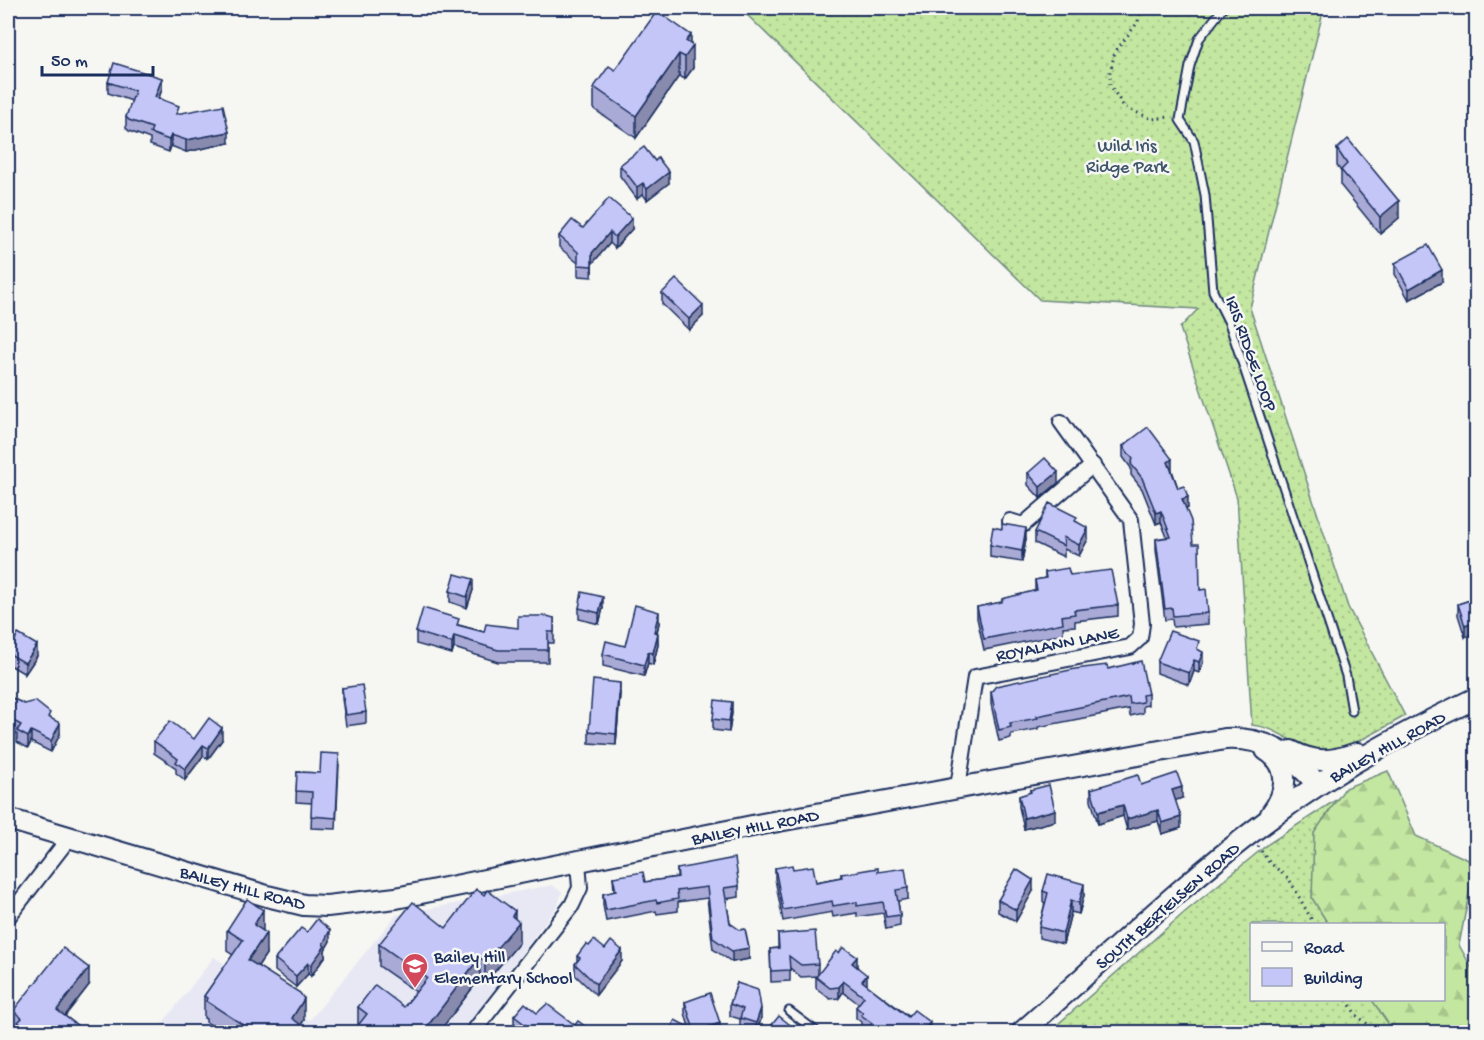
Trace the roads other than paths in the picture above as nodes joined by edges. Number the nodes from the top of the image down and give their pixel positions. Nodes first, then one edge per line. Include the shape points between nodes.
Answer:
1 (1223, 8) edge
2 (1061, 422) dead end
3 (1092, 465) junction
4 (1010, 521) dead end
5 (1476, 698) edge
6 (1352, 711) dead end
7 (1245, 739) junction
8 (1393, 740) junction
9 (1271, 744) junction
10 (1318, 784) junction
11 (958, 787) junction
12 (8, 819) edge
13 (1257, 828) junction
14 (69, 838) junction
15 (578, 861) junction
16 (8, 917) edge
17 (789, 1011) dead end
18 (473, 1032) edge
19 (816, 1032) edge
20 (1022, 1032) edge

1 - 6 lane, IRIS RIDGE LOOP via 1199,39 1179,116 1194,141 1203,181 1214,295 1229,322 1346,676
2 - 3 street, ROYALANN LANE
3 - 4 street via 1023,525
3 - 11 street, ROYALANN LANE via 1131,520 1144,640 1130,647 973,679
5 - 8 main road, BAILEY HILL ROAD
7 - 9 main road, BAILEY HILL ROAD
7 - 11 main road, BAILEY HILL ROAD via 1199,743
7 - 13 main road via 1270,753 1284,773 1282,798
8 - 9 main road via 1323,762
8 - 10 main road, BAILEY HILL ROAD
9 - 10 main road, BAILEY HILL ROAD
10 - 13 main road, SOUTH BERTELSEN ROAD
11 - 15 main road, BAILEY HILL ROAD
12 - 14 main road, BAILEY HILL ROAD
13 - 20 main road, SOUTH BERTELSEN ROAD
14 - 15 main road, BAILEY HILL ROAD via 267,896 323,906 396,898
14 - 16 street
15 - 18 street via 581,882 577,898
17 - 19 lane

